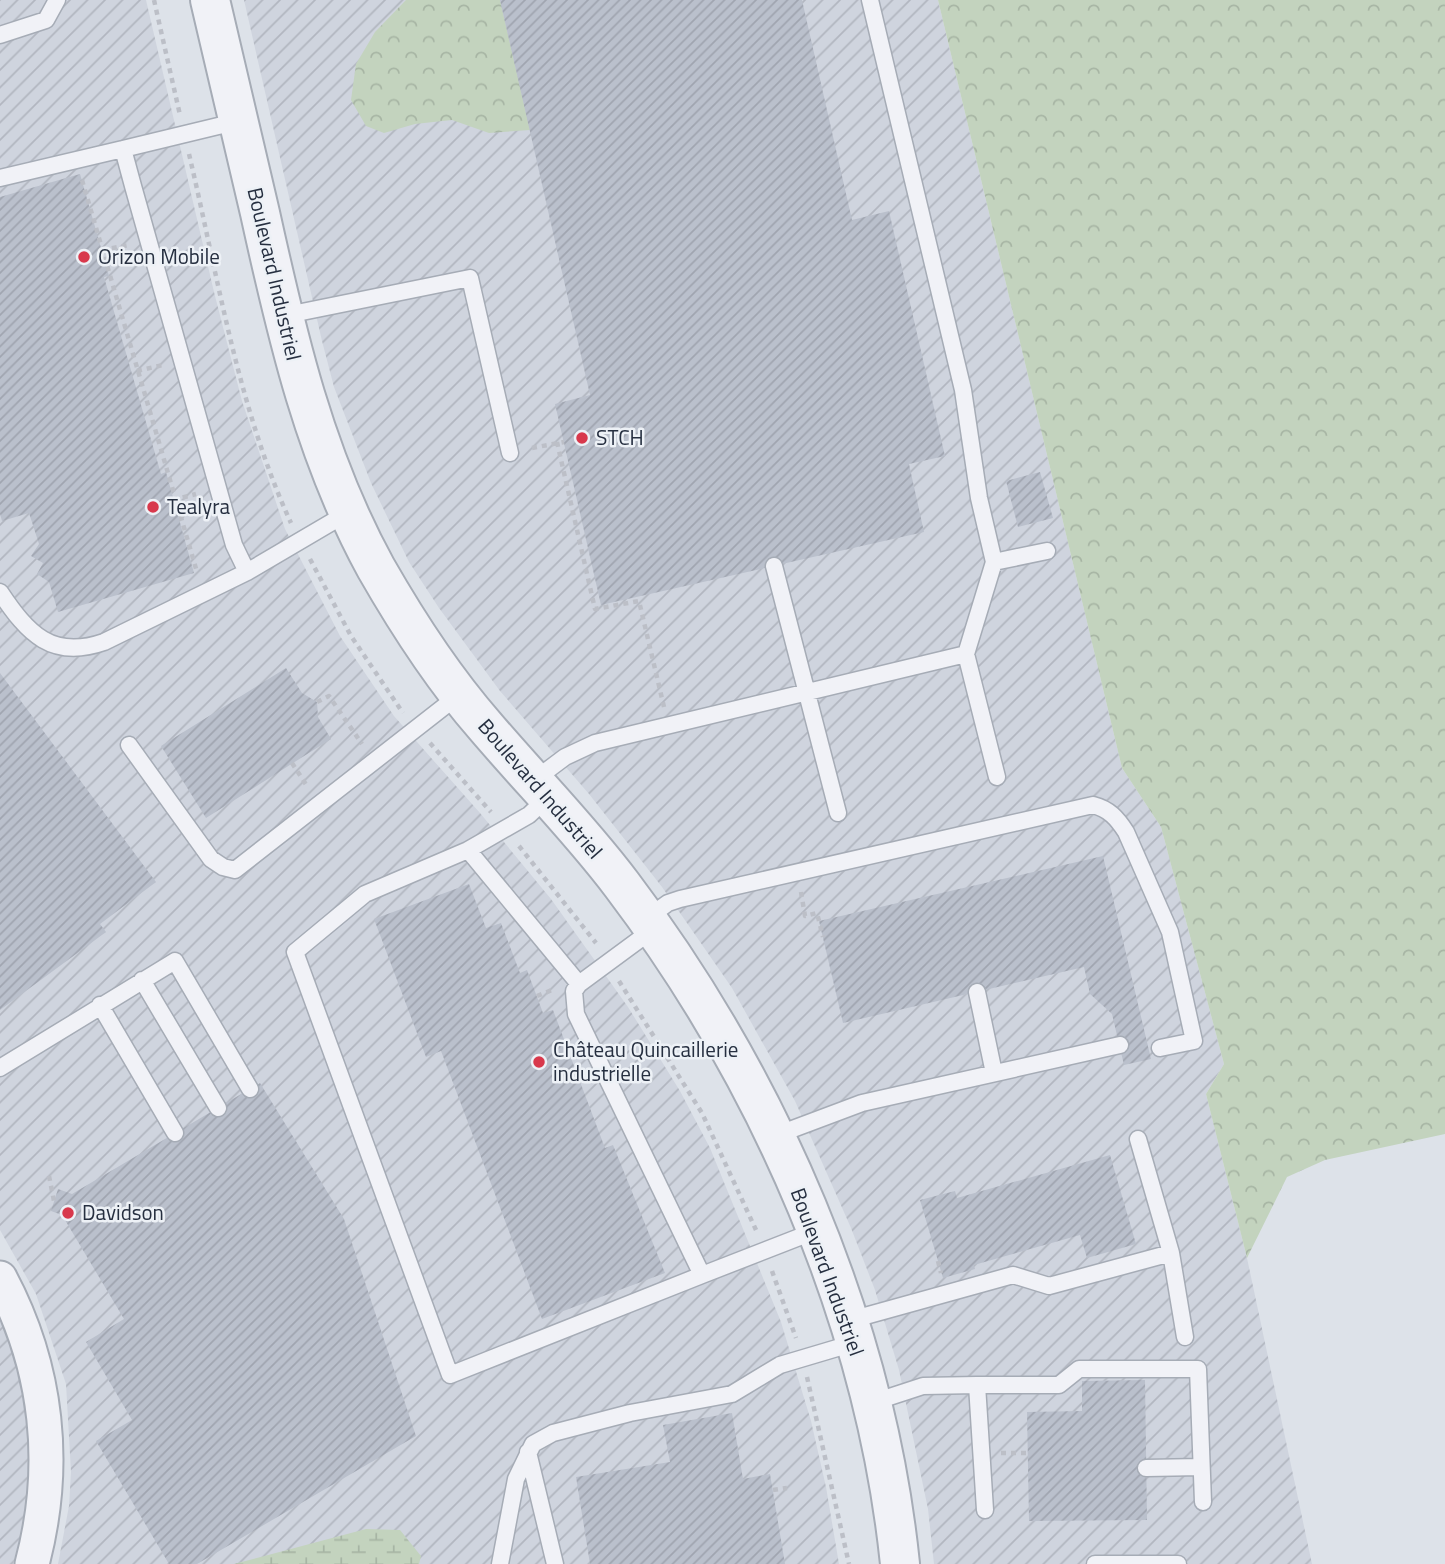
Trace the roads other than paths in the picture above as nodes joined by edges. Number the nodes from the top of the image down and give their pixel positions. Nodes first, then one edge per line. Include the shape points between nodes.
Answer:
1 (57, 0) edge
2 (210, 0) edge
3 (870, 0) edge
4 (0, 35) edge
5 (239, 121) junction
6 (123, 149) junction
7 (0, 178) edge
8 (282, 316) junction
9 (510, 453) dead end
10 (349, 512) junction
11 (1047, 551) dead end
12 (994, 562) junction
13 (774, 566) dead end
14 (247, 572) junction
15 (0, 592) edge
16 (965, 654) junction
17 (807, 692) junction
18 (459, 695) junction
19 (129, 745) dead end
20 (997, 777) dead end
21 (540, 790) junction
22 (838, 813) dead end
23 (468, 850) junction
24 (651, 923) junction
25 (142, 980) junction
26 (579, 984) junction
27 (977, 992) dead end
28 (100, 1005) junction
29 (1119, 1045) dead end
30 (1160, 1048) dead end
31 (0, 1068) edge
32 (994, 1073) junction
33 (250, 1089) dead end
34 (218, 1108) dead end
35 (175, 1133) dead end
36 (774, 1136) junction
37 (1138, 1139) dead end
38 (815, 1231) junction
39 (1171, 1253) junction
40 (702, 1275) junction
41 (0, 1278) edge
42 (850, 1332) junction
43 (1185, 1337) dead end
44 (977, 1385) junction
45 (871, 1403) junction
46 (528, 1452) junction
47 (1201, 1467) junction
48 (1146, 1468) dead end
49 (1203, 1502) dead end
50 (985, 1510) dead end
51 (32, 1564) edge
52 (500, 1564) edge
53 (555, 1564) edge
54 (900, 1564) edge
55 (1096, 1564) edge
56 (1178, 1564) edge

1 - 4 lane via 46,20
2 - 5 street, Boulevard Industriel
3 - 12 lane via 963,390
5 - 6 lane
5 - 8 street, Boulevard Industriel
6 - 7 lane
6 - 14 lane via 230,534
8 - 9 lane via 470,278
8 - 10 street, Boulevard Industriel via 309,414
10 - 14 lane
10 - 18 street, Boulevard Industriel via 393,597
11 - 12 lane
12 - 16 lane
13 - 17 lane
14 - 15 lane via 81,650 64,649 33,633
16 - 17 lane
16 - 20 lane
17 - 21 lane via 595,743 565,757
17 - 22 lane
18 - 19 lane via 235,870 211,859
18 - 21 street, Boulevard Industriel
21 - 23 lane via 530,815
21 - 24 street, Boulevard Industriel
23 - 26 lane
23 - 40 lane via 365,894 295,952 450,1375
24 - 26 lane
24 - 30 lane via 668,903 680,899 1093,805 1116,817 1126,832 1170,932 1194,1041
24 - 36 street, Boulevard Industriel via 718,1028
25 - 28 lane
25 - 33 lane via 175,961
25 - 34 lane
26 - 40 lane via 574,991 576,1014
27 - 32 lane
28 - 31 lane
28 - 35 lane
29 - 32 lane
32 - 36 lane via 862,1103
36 - 38 street, Boulevard Industriel
37 - 39 lane
38 - 40 lane
38 - 42 street, Boulevard Industriel
39 - 42 lane via 1049,1286 1013,1275 923,1297
39 - 43 lane
41 - 51 street via 22,1323 43,1410 47,1478
42 - 45 street, Boulevard Industriel
42 - 46 lane via 732,1394 553,1433
44 - 45 lane via 922,1386
44 - 47 lane via 1059,1385 1079,1369 1198,1369
44 - 50 lane
45 - 54 street, Boulevard Industriel
46 - 52 lane via 516,1479
46 - 53 lane
47 - 48 lane
47 - 49 lane
55 - 56 lane

